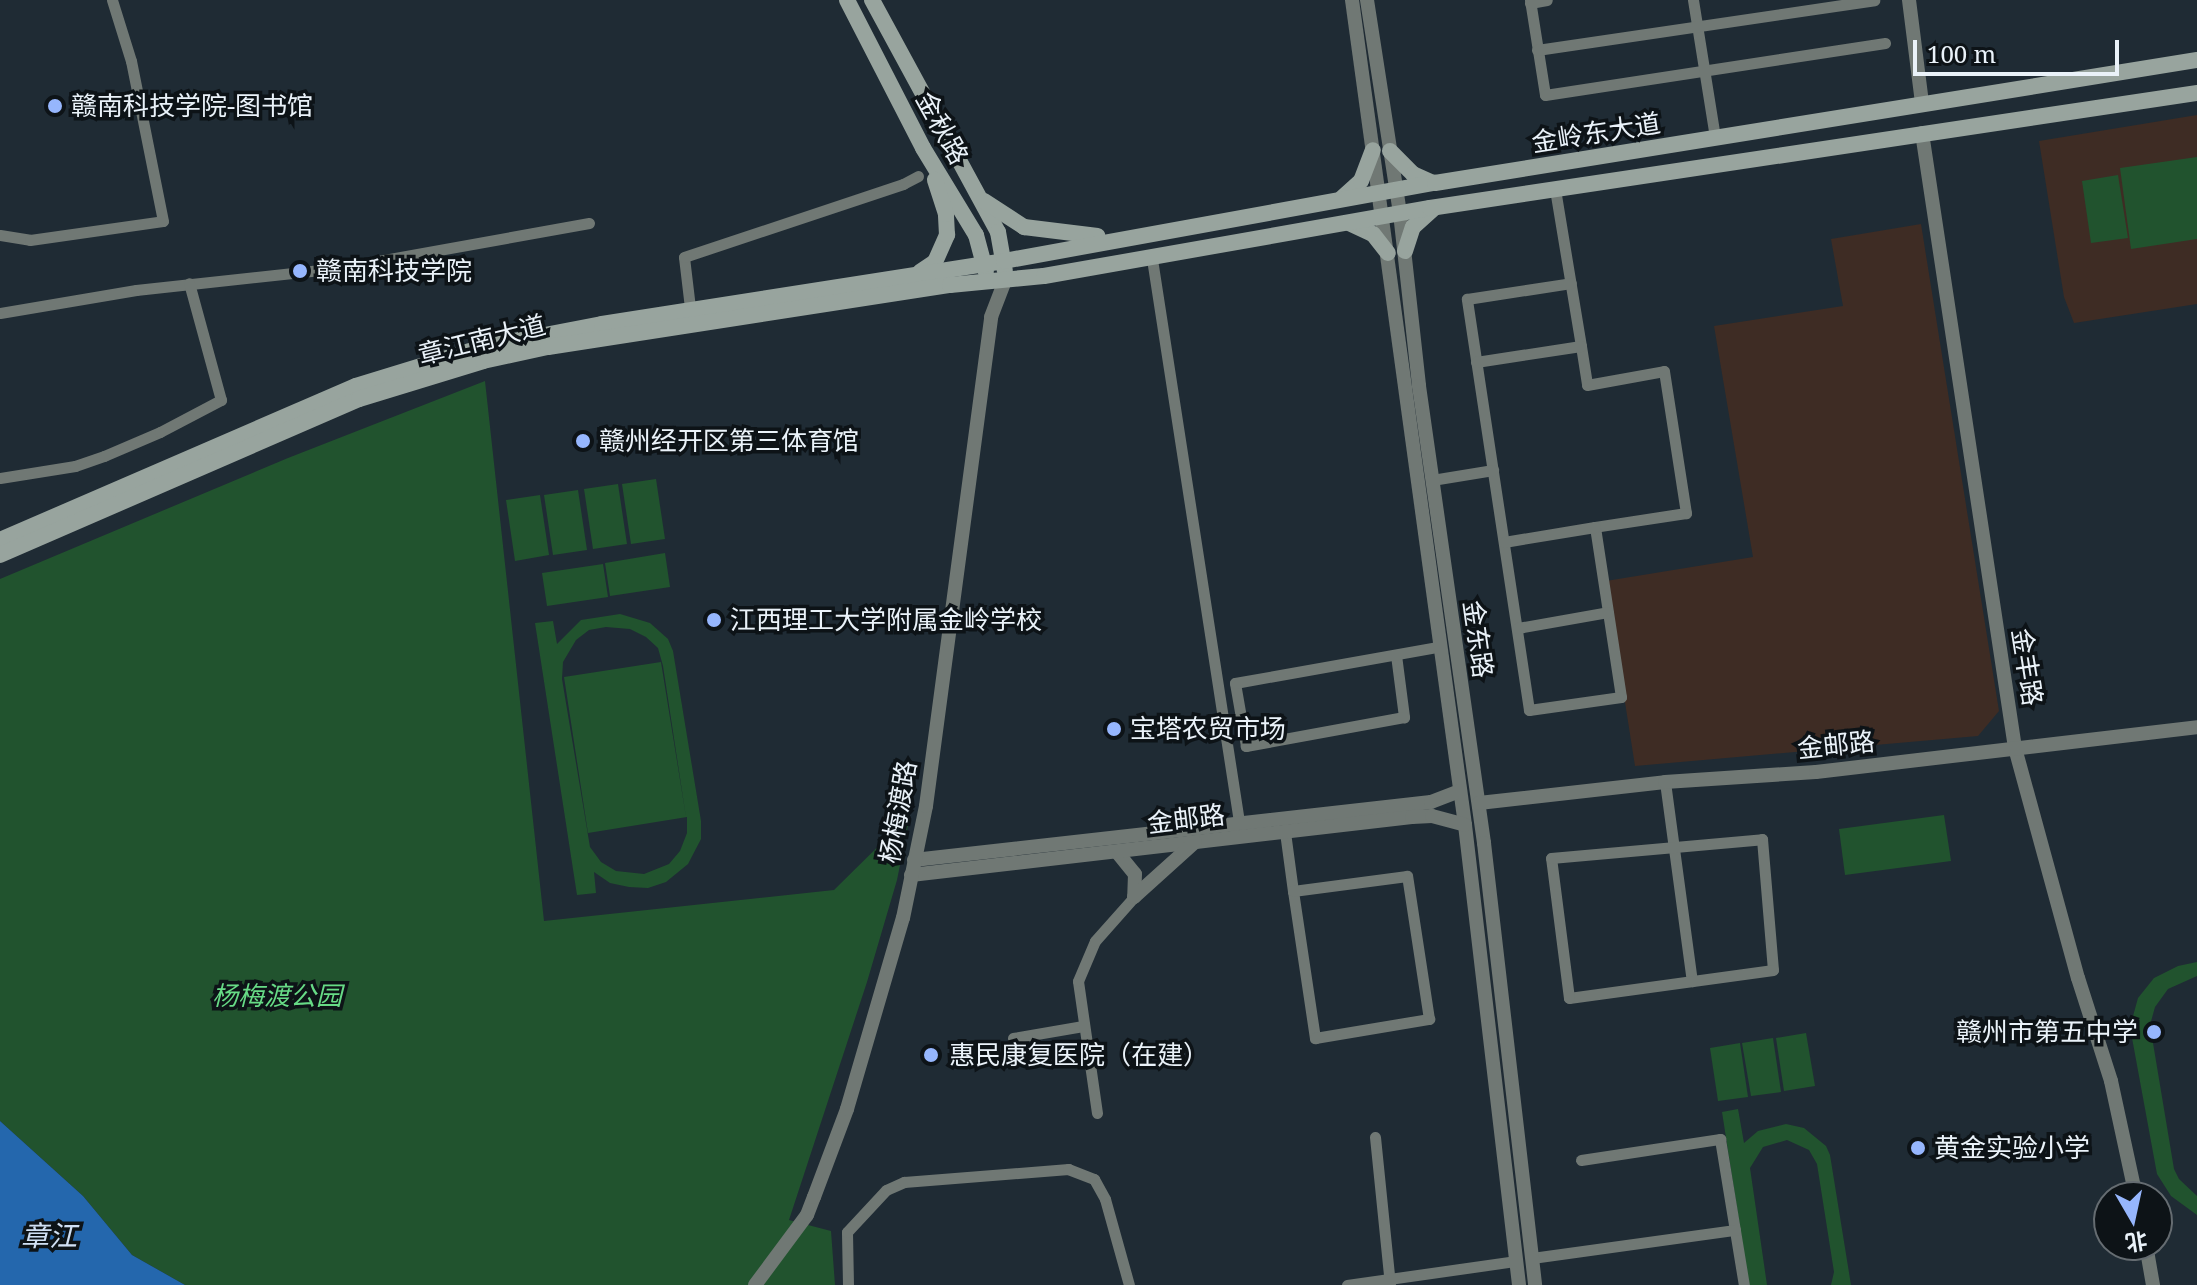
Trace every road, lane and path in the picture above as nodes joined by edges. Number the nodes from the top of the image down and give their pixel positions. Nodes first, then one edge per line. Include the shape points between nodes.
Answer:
1 (112, 0) edge
2 (847, 0) edge
3 (872, 0) edge
4 (1352, 0) edge
5 (1367, 0) edge
6 (1547, 0) edge
7 (1693, 0) edge
8 (1874, 0) edge
9 (1909, 0) edge
10 (1530, 1) edge
11 (1697, 25) junction
12 (1885, 43) dead end
13 (1537, 50) junction
14 (2197, 60) edge
15 (1704, 71) junction
16 (2197, 93) edge
17 (1922, 103) junction
18 (1922, 133) junction
19 (1715, 138) junction
20 (923, 148) junction
21 (1382, 150) junction
22 (918, 176) dead end
23 (1435, 183) junction
24 (1555, 189) junction
25 (1388, 191) junction
26 (981, 199) junction
27 (1339, 200) junction
28 (1435, 207) junction
29 (1400, 213) junction
30 (1382, 216) junction
31 (589, 223) dead end
32 (1335, 223) junction
33 (0, 235) edge
34 (1122, 238) junction
35 (1396, 252) junction
36 (1152, 259) junction
37 (1004, 261) junction
38 (985, 264) junction
39 (917, 274) junction
40 (1005, 280) junction
41 (987, 282) junction
42 (189, 283) junction
43 (1571, 283) junction
44 (0, 313) edge
45 (691, 317) junction
46 (991, 317) junction
47 (1581, 346) junction
48 (1476, 362) junction
49 (425, 370) junction
50 (1493, 470) junction
51 (0, 478) edge
52 (1432, 480) junction
53 (1595, 527) junction
54 (0, 540) edge
55 (1504, 542) junction
56 (0, 555) edge
57 (1608, 612) junction
58 (1518, 628) junction
59 (1438, 647) junction
60 (1396, 655) junction
61 (2197, 727) edge
62 (2015, 748) junction
63 (1665, 782) junction
64 (1459, 791) junction
65 (1479, 803) junction
66 (1465, 825) junction
67 (1240, 830) junction
68 (1285, 832) junction
69 (1195, 842) junction
70 (1673, 846) junction
71 (1117, 852) junction
72 (913, 868) junction
73 (1293, 891) junction
74 (1134, 897) junction
75 (1692, 981) junction
76 (1083, 1026) junction
77 (1013, 1038) dead end
78 (1097, 1113) dead end
79 (1375, 1137) dead end
80 (1581, 1160) dead end
81 (2133, 1181) edge
82 (1735, 1230) junction
83 (1532, 1258) junction
84 (1516, 1261) junction
85 (2149, 1261) edge
86 (1390, 1282) edge
87 (757, 1284) edge
88 (848, 1285) edge
89 (1129, 1285) edge
90 (1347, 1285) edge
91 (1519, 1285) edge
92 (1535, 1285) edge
93 (1744, 1285) edge
94 (2153, 1285) edge

1 - 33 street via 131,61 163,221 30,240
2 - 20 main road, 金秋路
3 - 26 main road, 金秋路
4 - 21 street, 金东路
5 - 21 street, 金东路
6 - 10 street
7 - 11 street
8 - 11 street
9 - 17 street
10 - 13 street
11 - 13 street
11 - 15 street
12 - 15 street
13 - 15 street via 1545,95
14 - 17 main road, 金岭东大道
15 - 19 street
16 - 18 main road, 金岭东大道
17 - 19 main road, 金岭东大道
18 - 24 main road, 金岭东大道
18 - 62 street, 金丰路
19 - 23 main road, 金岭东大道
20 - 38 main road, 金秋路 via 976,235
20 - 39 main road via 946,214 947,235 935,262
21 - 23 main road
21 - 25 street, 金东路
21 - 27 main road via 1361,181
22 - 45 street via 684,257
23 - 25 main road, 金岭东大道
24 - 28 main road, 金岭东大道
24 - 43 street
25 - 27 main road, 金岭东大道
25 - 29 street, 金东路
25 - 30 street, 金东路
26 - 34 main road via 1024,227
26 - 37 main road, 金秋路 via 998,232
27 - 34 main road, 金岭东大道
28 - 29 main road, 金岭东大道
28 - 35 main road
29 - 30 main road, 金岭东大道
29 - 35 street, 金东路
30 - 32 main road, 金岭东大道
30 - 35 street, 金东路
31 - 42 street via 339,268
32 - 35 main road via 1364,228
32 - 36 main road, 金岭东大道
34 - 37 main road, 金岭东大道
35 - 52 street, 金东路
35 - 59 street, 金东路
36 - 40 main road, 金岭东大道
36 - 67 street
37 - 38 main road, 章江南大道
37 - 40 main road, 金秋路
38 - 39 main road, 章江南大道
38 - 41 main road, 金秋路
39 - 45 main road, 章江南大道
40 - 41 main road, 章江南大道
40 - 46 street, 杨梅渡路
41 - 45 main road, 章江南大道
41 - 46 street, 杨梅渡路
42 - 44 street
42 - 51 street via 221,400 104,456
43 - 47 street
43 - 48 street via 1467,299
45 - 49 main road, 章江南大道
46 - 72 street, 杨梅渡路 via 926,806
47 - 48 street
47 - 53 street via 1587,385 1664,371 1686,513
48 - 50 street
49 - 54 main road, 章江南大道 via 282,416
49 - 56 main road, 章江南大道
50 - 52 street
50 - 55 street
52 - 65 street, 金东路
53 - 55 street
53 - 57 street
55 - 58 street
57 - 58 street
57 - 58 street via 1621,697 1529,710
59 - 60 street
59 - 64 street, 金东路
60 - 60 street via 1235,683 1246,746 1404,717
61 - 62 street, 金邮路
62 - 63 street, 金邮路 via 1816,772
62 - 81 street, 金丰路 via 2111,1081
63 - 65 street, 金邮路
63 - 70 street
64 - 66 street, 金东路
64 - 67 street, 金邮路 via 1431,802
65 - 83 street, 金东路
66 - 68 street, 金邮路 via 1432,816
66 - 84 street, 金东路
67 - 68 street, 金邮路
67 - 69 street, 金邮路
67 - 72 street, 金邮路
68 - 73 street
69 - 71 street, 金邮路
69 - 74 street
70 - 75 street
70 - 75 street via 1762,839 1773,970
70 - 75 street via 1551,858 1569,998
71 - 72 street, 金邮路
71 - 74 street via 1135,874
72 - 87 street, 杨梅渡路 via 847,1109 814,1197 807,1215
73 - 73 street via 1315,1038 1429,1019 1407,876
74 - 76 street via 1095,941 1078,981
76 - 77 street
76 - 78 street
79 - 86 street
80 - 82 street via 1720,1139
82 - 83 street
82 - 93 street
83 - 92 street, 金东路
84 - 86 street
84 - 91 street, 金东路
85 - 94 street
86 - 90 street
88 - 89 street via 847,1232 886,1190 904,1182 1068,1169 1094,1179 1105,1199

